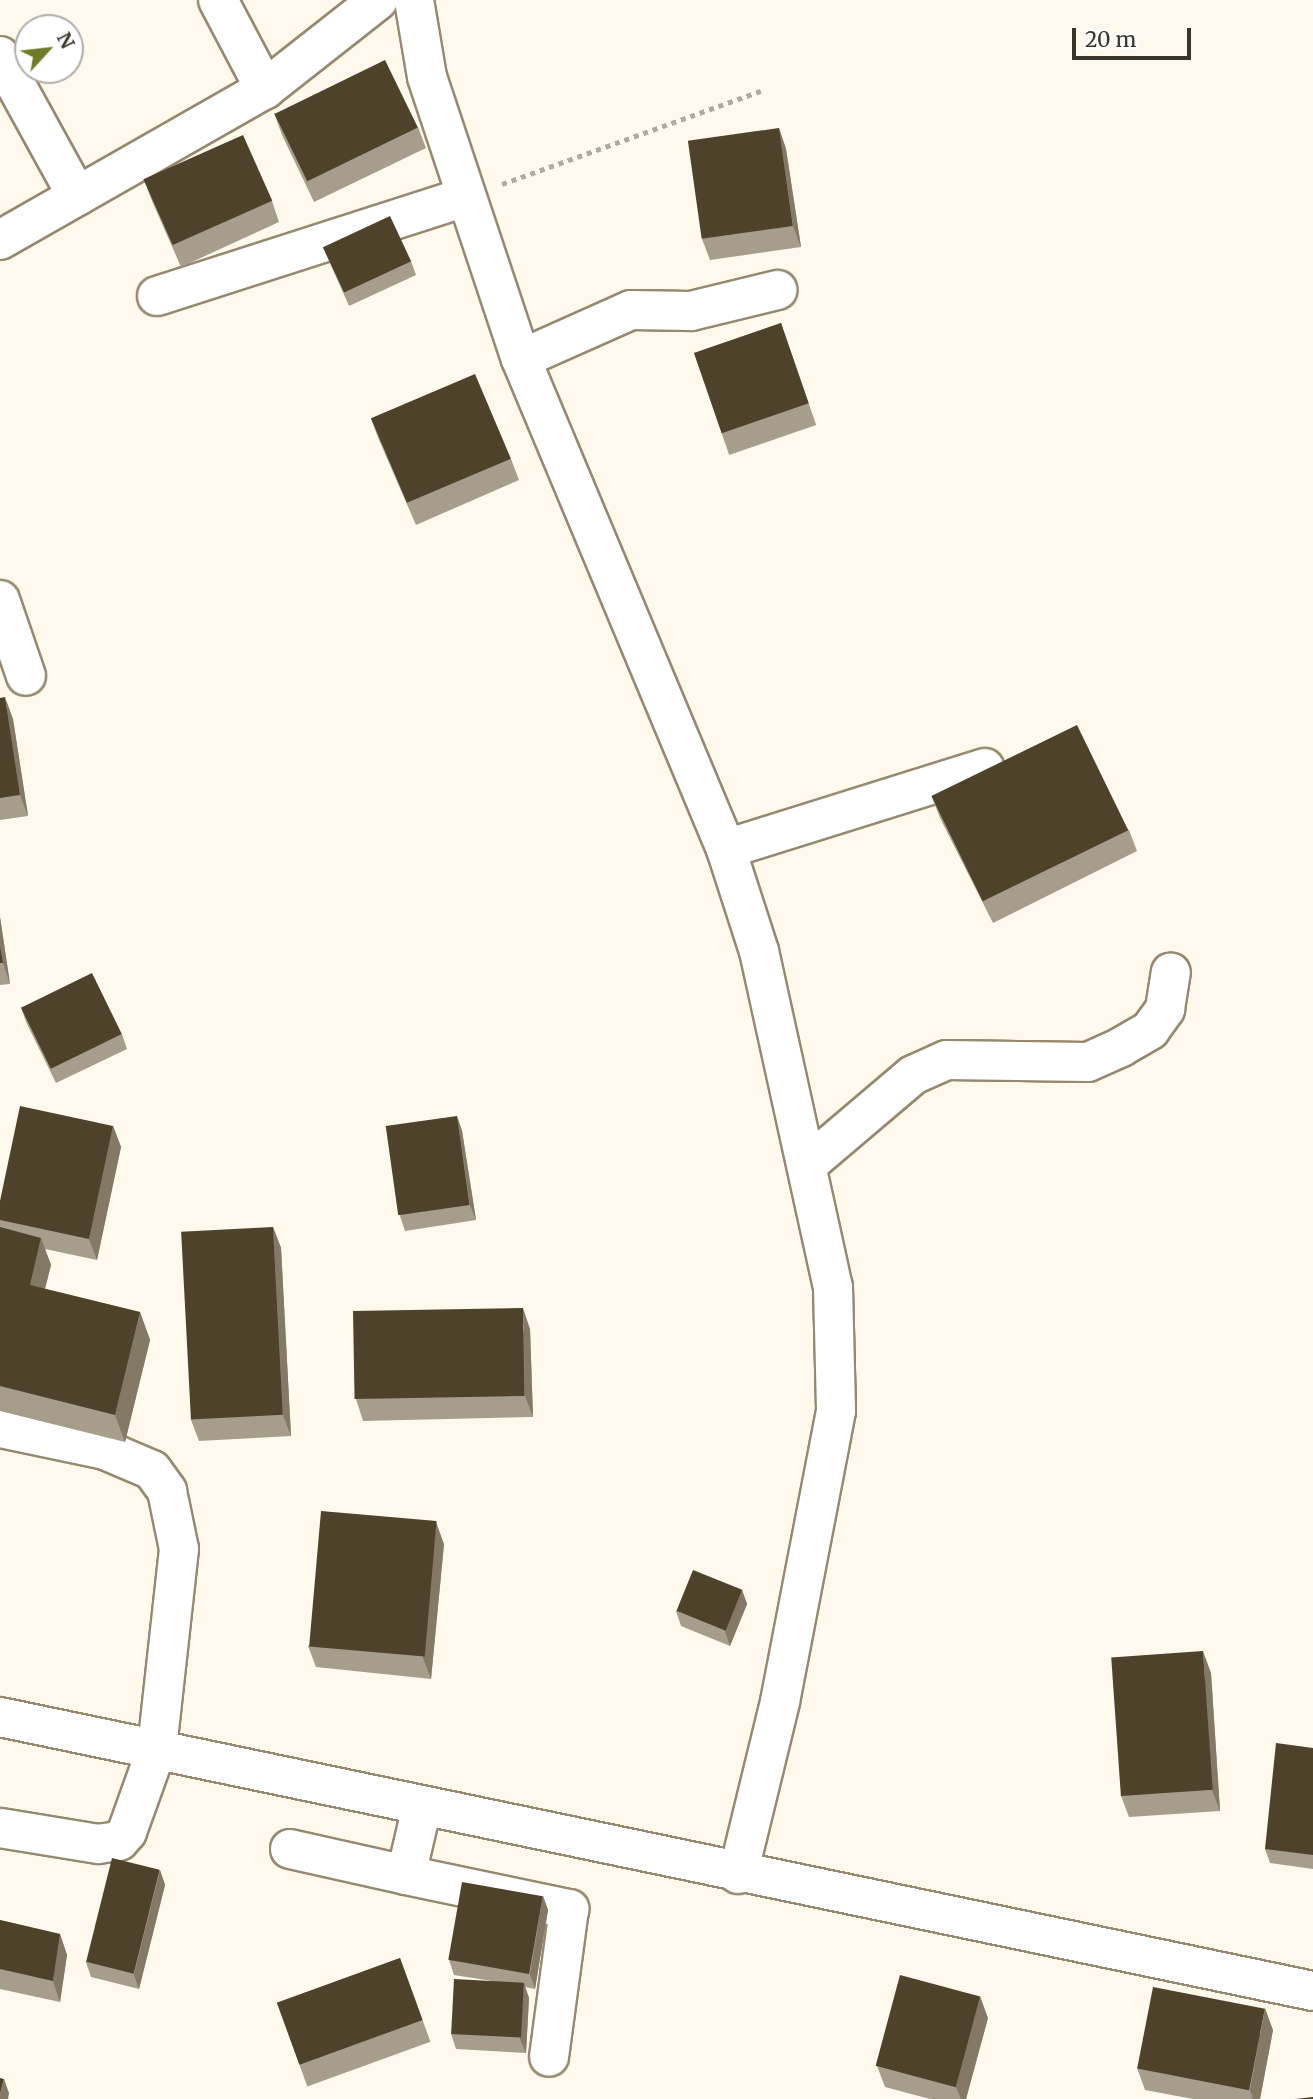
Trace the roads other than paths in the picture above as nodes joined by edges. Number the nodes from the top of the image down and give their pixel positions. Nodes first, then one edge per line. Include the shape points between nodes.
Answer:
1 (218, 0) edge
2 (378, 0) edge
3 (414, 0) edge
4 (0, 56) edge
5 (265, 89) junction
6 (77, 196) junction
7 (466, 197) junction
8 (0, 240) edge
9 (778, 290) dead end
10 (157, 296) dead end
11 (521, 359) junction
12 (0, 600) edge
13 (26, 677) dead end
14 (985, 768) edge
15 (726, 849) junction
16 (1171, 972) dead end
17 (807, 1165) junction
18 (0, 1428) edge
19 (0, 1717) edge
20 (157, 1748) junction
21 (422, 1806) junction
22 (0, 1828) edge
23 (290, 1849) dead end
24 (738, 1874) junction
25 (406, 1875) junction
26 (1313, 1991) edge
27 (549, 2057) dead end

1 - 5 main road
2 - 5 main road
3 - 7 main road via 427,77
4 - 6 main road
5 - 6 main road
6 - 8 main road
7 - 10 main road
7 - 11 main road
9 - 11 main road via 691,311 631,310
11 - 15 main road
12 - 13 main road
14 - 15 main road
15 - 17 main road via 759,951
16 - 17 main road via 1165,1009 1150,1030 1121,1047 1088,1062 947,1060 913,1075
17 - 24 main road via 833,1287 836,1411 780,1702
18 - 20 main road via 128,1457 152,1470 167,1491 179,1549
19 - 20 main road
20 - 21 main road
20 - 22 main road via 132,1822 119,1841 97,1844
21 - 24 main road
21 - 25 main road
23 - 25 main road
24 - 26 main road
25 - 27 main road via 569,1909

